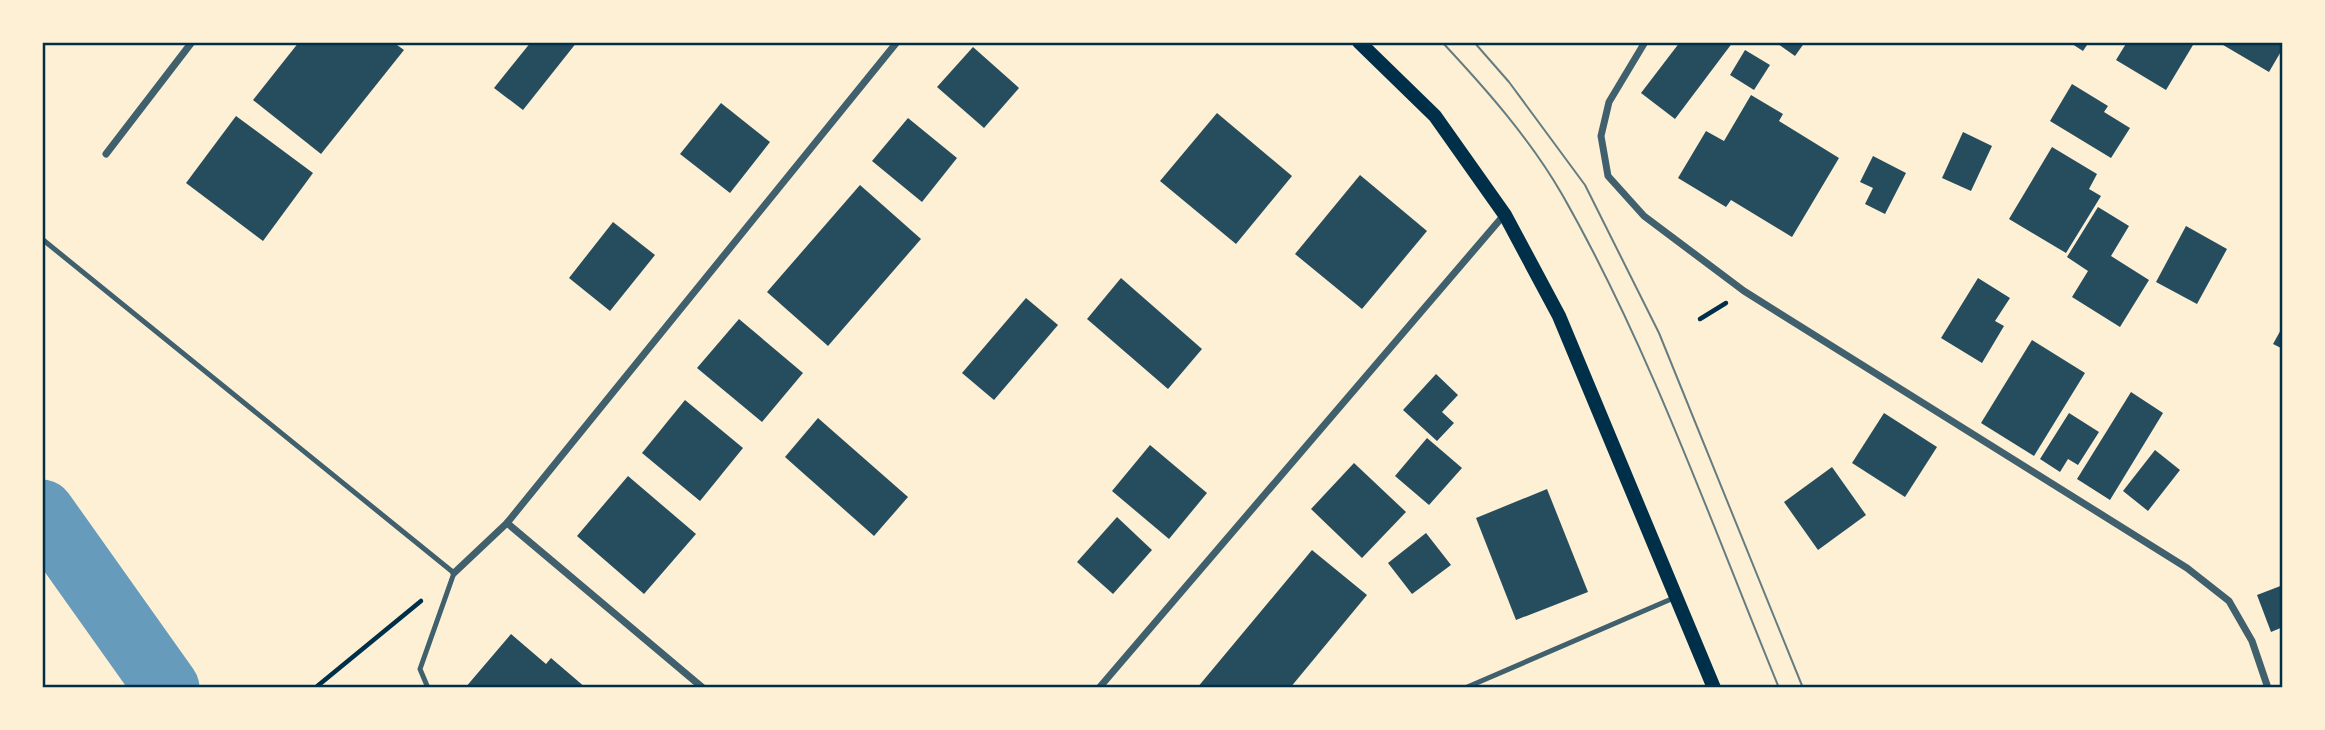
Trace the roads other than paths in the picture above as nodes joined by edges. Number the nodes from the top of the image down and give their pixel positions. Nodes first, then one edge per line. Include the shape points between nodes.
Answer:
1 (192, 42) edge
2 (897, 42) edge
3 (1359, 42) edge
4 (1645, 42) edge
5 (106, 154) dead end
6 (1505, 215) junction
7 (42, 239) edge
8 (507, 523) junction
9 (454, 573) junction
10 (1676, 597) junction
11 (428, 688) edge
12 (703, 688) edge
13 (1099, 688) edge
14 (1465, 688) edge
15 (1714, 688) edge
16 (2268, 688) edge

1 - 5 street
2 - 8 street
3 - 6 main road via 1435,116
4 - 16 street via 1609,103 1601,136 1608,176 1644,216 1744,291 2187,568 2229,601 2252,640
6 - 10 main road via 1559,316
6 - 13 street
7 - 9 lane
8 - 9 street
8 - 12 street
9 - 11 lane via 420,669
10 - 14 lane
10 - 15 main road

